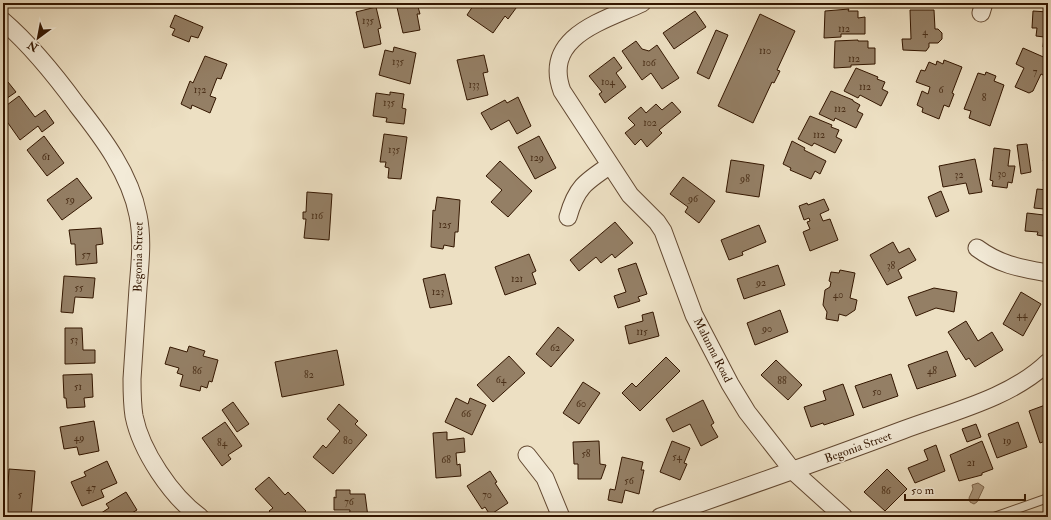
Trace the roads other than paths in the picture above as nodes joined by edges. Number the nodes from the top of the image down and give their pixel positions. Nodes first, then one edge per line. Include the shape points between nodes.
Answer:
1 (642, 3) edge
2 (3, 21) edge
3 (609, 166) junction
4 (568, 217) dead end
5 (977, 248) dead end
6 (1048, 273) edge
7 (1048, 362) edge
8 (527, 454) dead end
9 (793, 471) junction
10 (1048, 498) edge
11 (200, 517) edge
12 (561, 517) edge
13 (660, 517) edge
14 (844, 517) edge
15 (994, 517) edge

1 - 3 street, Malunna Road via 575,36 565,46 558,62 557,76 564,96
2 - 11 street, Begonia Street via 53,73 89,120 126,179 137,210 140,233 132,379 134,417 140,437 160,473 184,503
3 - 4 street via 579,188
3 - 9 street, Malunna Road via 630,195 663,231 694,315 730,384 746,412
5 - 6 street via 1009,266
7 - 9 street, Begonia Street via 1028,379 996,396
8 - 12 street via 544,478
9 - 13 street, Begonia Street
9 - 14 street, Malunna Road
10 - 15 lane

